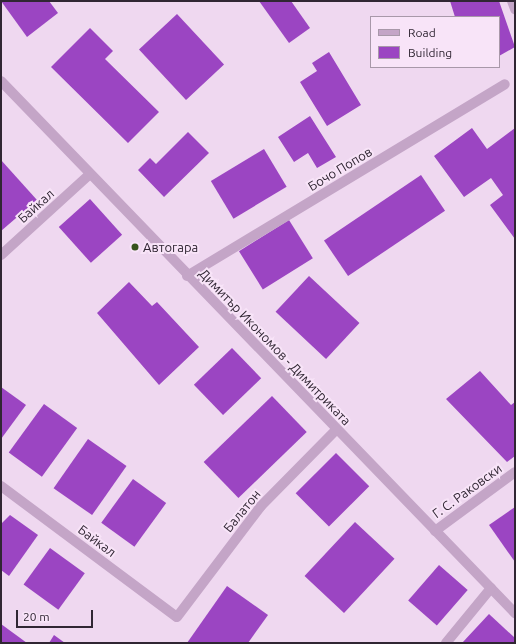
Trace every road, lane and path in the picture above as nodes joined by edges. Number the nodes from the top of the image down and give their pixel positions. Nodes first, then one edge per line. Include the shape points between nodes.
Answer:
1 (512, 1) edge
2 (515, 8) edge
3 (505, 84) dead end
4 (3, 87) edge
5 (89, 175) junction
6 (1, 256) edge
7 (187, 276) junction
8 (336, 430) junction
9 (515, 472) edge
10 (1, 486) edge
11 (435, 531) junction
12 (491, 588) junction
13 (515, 613) edge
14 (178, 617) joint
15 (446, 643) edge

1 - 2 street
3 - 7 street, Бочо Попов
4 - 5 street, Димитър Икономов - Димитриката
5 - 6 street, Байкал
5 - 7 street, Димитър Икономов - Димитриката
7 - 8 street, Димитър Икономов - Димитриката
8 - 11 street, Димитър Икономов - Димитриката
8 - 14 street, Балатон via 261,506
9 - 11 street, Г. С. Раковски
10 - 14 street, Байкал
11 - 12 street, Димитър Икономов - Димитриката
12 - 13 street, Димитър Икономов - Димитриката
12 - 15 street

